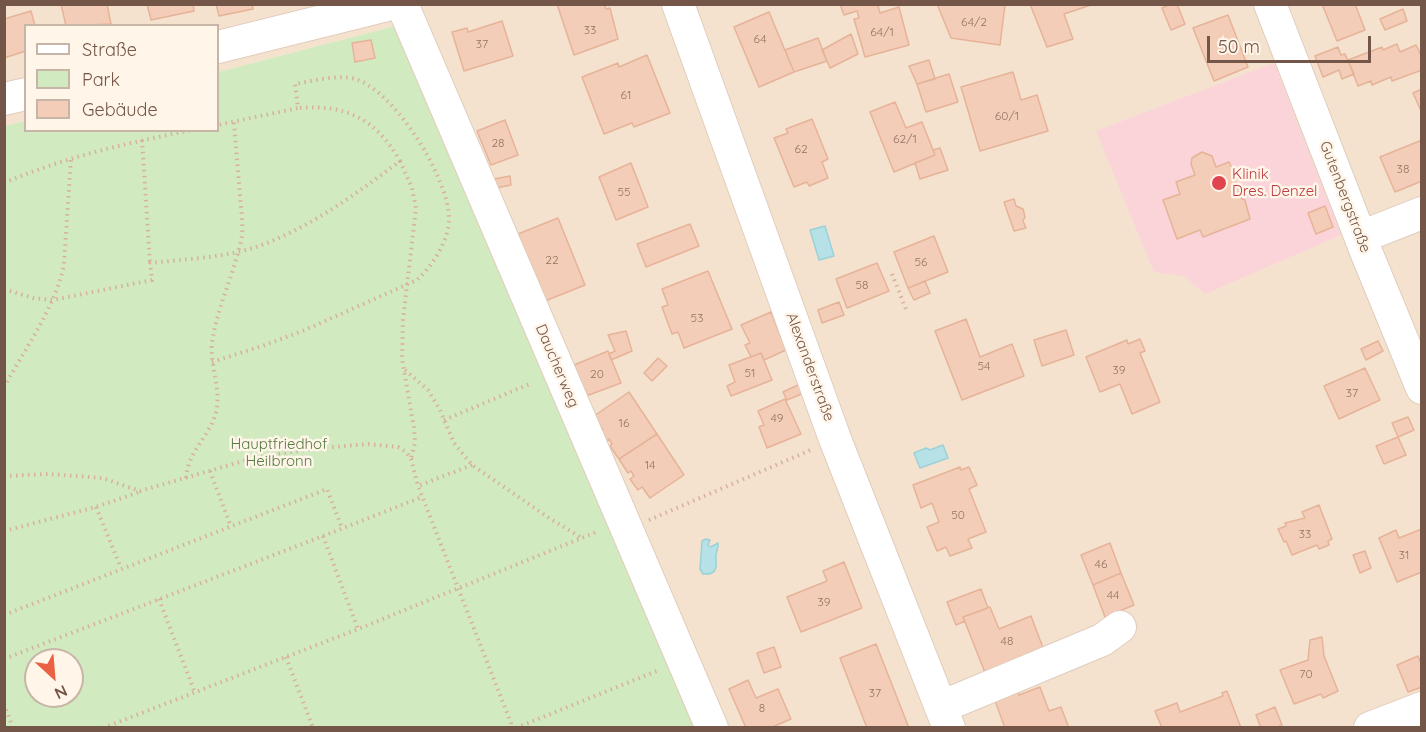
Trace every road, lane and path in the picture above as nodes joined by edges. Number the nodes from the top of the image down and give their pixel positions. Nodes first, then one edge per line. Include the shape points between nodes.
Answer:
1 (391, 4) edge
2 (402, 4) edge
3 (678, 4) edge
4 (1270, 4) edge
5 (219, 47) edge
6 (24, 94) edge
7 (4, 99) edge
8 (297, 108) junction
9 (234, 122) junction
10 (219, 125) edge
11 (182, 132) edge
12 (142, 140) junction
13 (71, 158) junction
14 (400, 161) junction
15 (4, 183) edge
16 (1422, 213) edge
17 (1361, 237) junction
18 (237, 252) junction
19 (150, 263) junction
20 (892, 274) dead end
21 (408, 283) junction
22 (4, 289) edge
23 (53, 300) junction
24 (907, 312) dead end
25 (212, 362) junction
26 (404, 369) junction
27 (532, 383) dead end
28 (4, 387) edge
29 (1422, 388) edge
30 (444, 420) junction
31 (835, 439) junction
32 (411, 459) junction
33 (472, 465) junction
34 (210, 471) junction
35 (4, 476) edge
36 (186, 477) junction
37 (418, 486) junction
38 (140, 491) junction
39 (422, 497) junction
40 (96, 507) junction
41 (231, 527) junction
42 (342, 528) junction
43 (628, 530) junction
44 (4, 531) edge
45 (323, 536) junction
46 (582, 538) junction
47 (121, 568) junction
48 (459, 588) junction
49 (159, 599) junction
50 (4, 615) edge
51 (1120, 627) dead end
52 (358, 628) junction
53 (286, 657) junction
54 (4, 659) edge
55 (659, 669) dead end
56 (195, 693) junction
57 (4, 704) edge
58 (1422, 708) edge
59 (945, 717) edge
60 (109, 727) edge
61 (13, 728) edge
62 (104, 728) edge
63 (313, 728) edge
64 (515, 728) edge
65 (712, 728) edge
66 (1370, 728) edge

1 - 5 street
2 - 43 street, Daucherweg
3 - 31 street, Alexanderstraße
4 - 17 street, Gutenbergstraße
6 - 7 street
8 - 9 path
8 - 14 path via 315,106 355,114 381,135
8 - 21 path via 295,84 353,78 371,86 399,113 421,144 449,219 438,254 426,272
9 - 10 path
9 - 18 path via 242,218
11 - 12 path
12 - 13 path
12 - 19 path
13 - 15 path
13 - 23 path via 64,264
14 - 18 path via 328,212
14 - 21 path via 416,208
16 - 17 street
17 - 29 street, Gutenbergstraße
18 - 19 path
18 - 25 path via 218,314
19 - 23 path via 152,280
20 - 24 path
21 - 25 path via 305,330
21 - 26 path via 403,320
22 - 23 path
23 - 28 path
25 - 36 path via 217,406 212,425 187,465
26 - 30 path via 428,390
26 - 32 path via 414,428
27 - 30 path
30 - 33 path via 454,443
31 - 43 path
31 - 59 street, Alexanderstraße
32 - 34 path via 398,447 368,444 257,457
32 - 37 path
33 - 37 path
33 - 46 path
34 - 36 path
34 - 41 path
35 - 38 path via 102,478
36 - 38 path
37 - 39 path
38 - 40 path
39 - 42 path
39 - 48 path
40 - 44 path
40 - 47 path
41 - 42 path via 327,489
41 - 47 path
42 - 45 path
43 - 46 path via 609,527
43 - 65 street, Daucherweg
45 - 49 path
45 - 52 path
46 - 48 path
47 - 50 path
48 - 52 path
48 - 64 path
49 - 54 path
49 - 56 path
51 - 59 street via 1102,640
52 - 53 path
53 - 56 path
53 - 63 path
55 - 64 path
56 - 60 path
57 - 61 path
58 - 66 street
60 - 62 path

